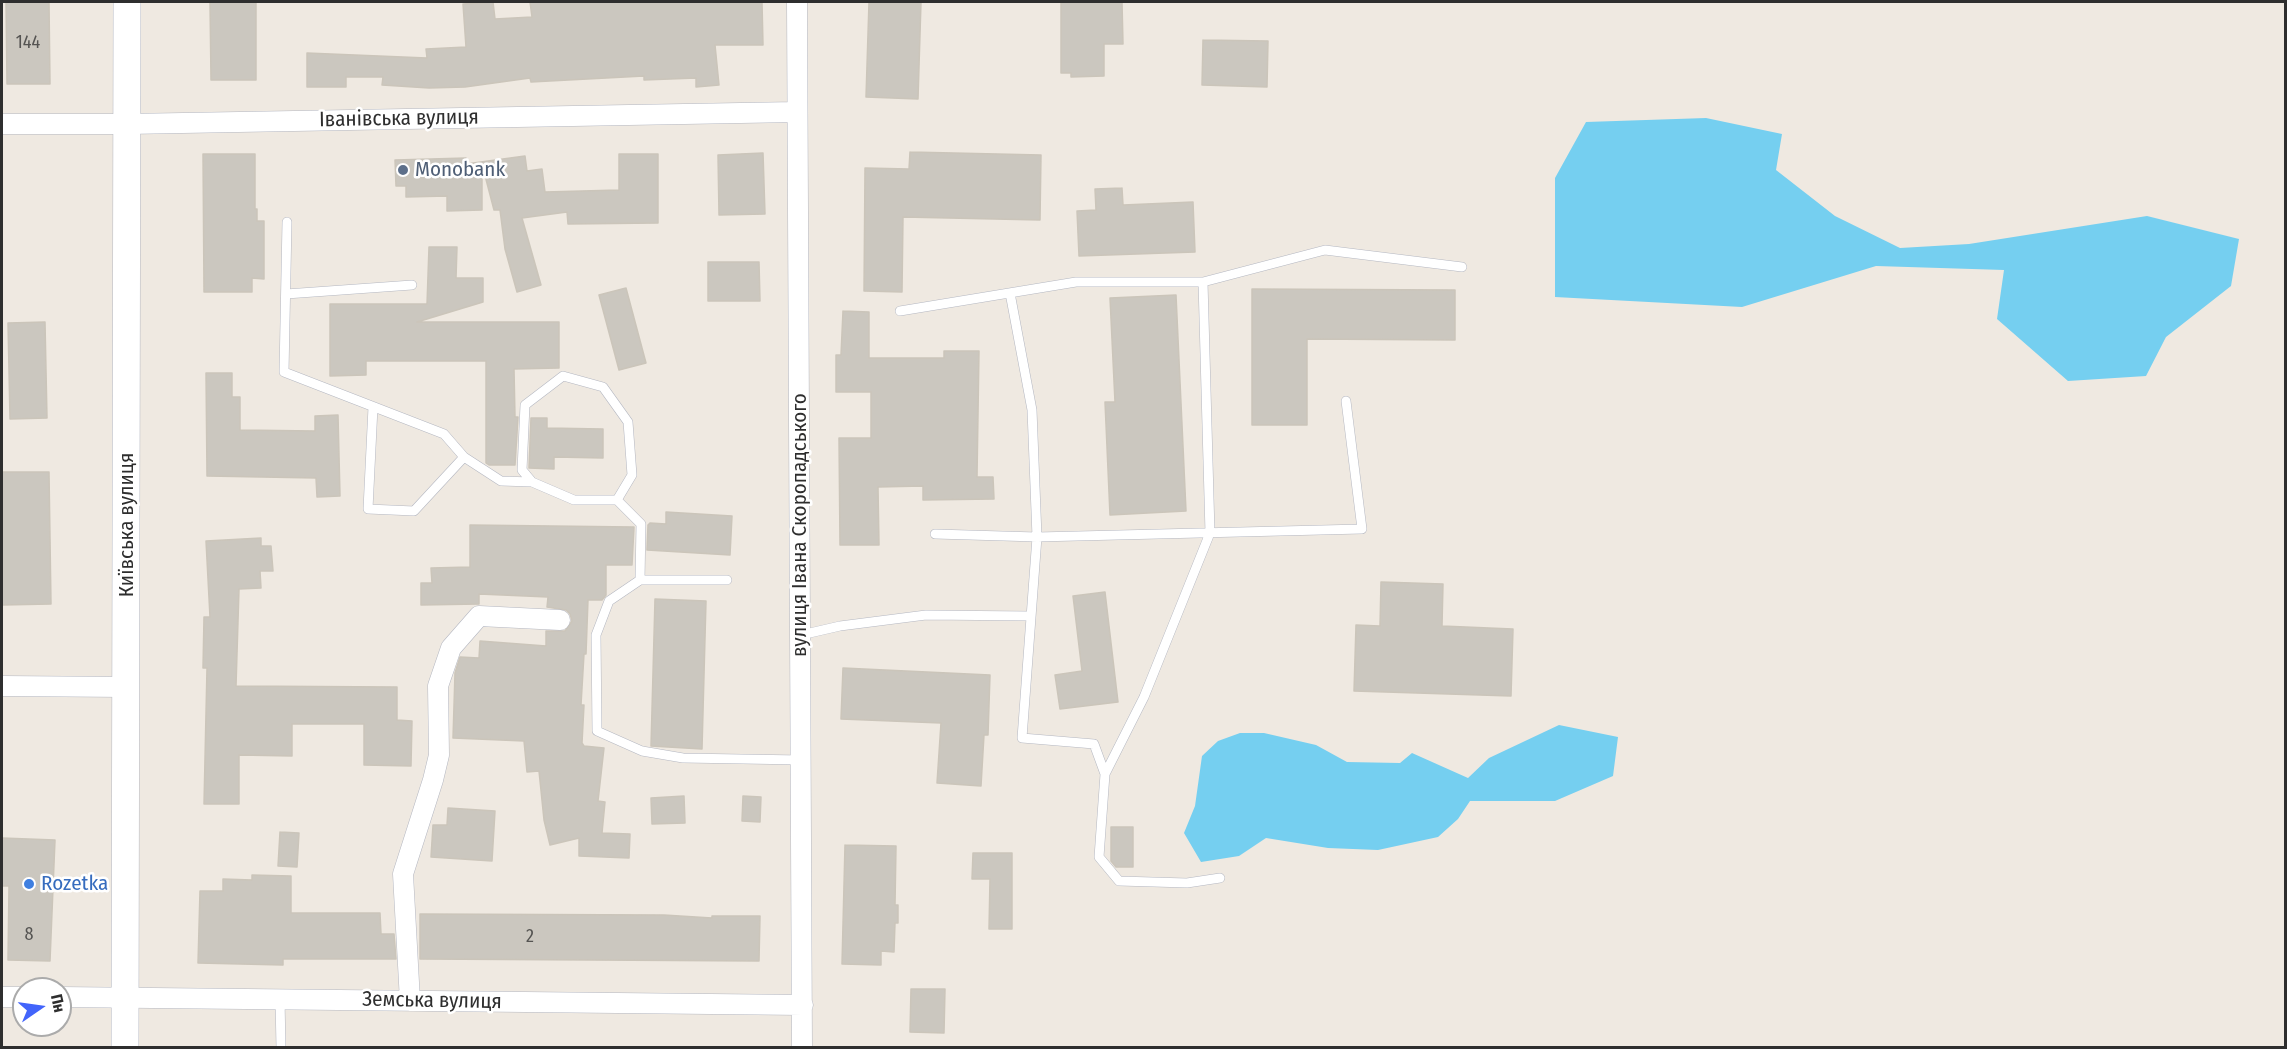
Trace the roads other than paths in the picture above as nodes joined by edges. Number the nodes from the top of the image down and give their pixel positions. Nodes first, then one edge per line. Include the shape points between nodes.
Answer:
1 (128, 2) edge
2 (796, 2) edge
3 (796, 112) junction
4 (2, 124) edge
5 (127, 124) junction
6 (287, 222) dead end
7 (1462, 267) dead end
8 (1203, 282) junction
9 (412, 285) dead end
10 (1010, 293) junction
11 (286, 294) junction
12 (900, 311) dead end
13 (1346, 401) dead end
14 (373, 407) junction
15 (464, 457) junction
16 (532, 482) junction
17 (617, 500) junction
18 (1210, 533) junction
19 (935, 534) dead end
20 (1037, 537) junction
21 (640, 580) junction
22 (727, 580) dead end
23 (1030, 616) junction
24 (560, 620) dead end
25 (801, 636) junction
26 (2, 686) edge
27 (126, 687) junction
28 (801, 760) junction
29 (1105, 774) junction
30 (1220, 878) dead end
31 (72, 997) edge
32 (125, 998) junction
33 (280, 999) junction
34 (410, 1001) junction
35 (803, 1005) junction
36 (125, 1047) edge
37 (281, 1047) edge
38 (802, 1047) edge

1 - 5 main road, Київська вулиця
2 - 3 street, вулиця Івана Скоропадського
3 - 5 street, Іванівська вулиця
3 - 25 street, вулиця Івана Скоропадського
4 - 5 street, Іванівська вулиця
5 - 27 main road, Київська вулиця
6 - 11 lane
7 - 8 lane via 1325,250
8 - 10 lane via 1076,282
8 - 18 lane
9 - 11 lane
10 - 12 lane
10 - 20 lane via 1032,410
11 - 14 lane via 284,372
13 - 18 lane via 1362,529
14 - 15 lane via 444,434
14 - 15 lane via 368,509 414,511
15 - 16 lane via 501,481
16 - 17 lane via 574,500
16 - 17 lane via 522,470 525,405 563,376 603,387 628,422 632,475
17 - 21 lane via 641,524
18 - 20 lane
18 - 29 lane via 1144,697
19 - 20 lane
20 - 23 lane
21 - 22 lane
21 - 28 lane via 609,601 596,635 597,731 642,751 683,758
23 - 25 lane via 926,615 840,626
23 - 29 lane via 1022,738 1094,744
24 - 34 street via 479,616 451,648 438,686 439,755 403,874
25 - 28 street, вулиця Івана Скоропадського
26 - 27 street
27 - 32 main road, Київська вулиця
28 - 35 street, вулиця Івана Скоропадського
29 - 30 lane via 1099,857 1119,881 1187,883
31 - 32 street, Земська вулиця
32 - 33 street, Земська вулиця
32 - 36 main road, Київська вулиця
33 - 34 street, Земська вулиця
33 - 37 lane
34 - 35 street, Земська вулиця
35 - 38 street, вулиця Івана Скоропадського

